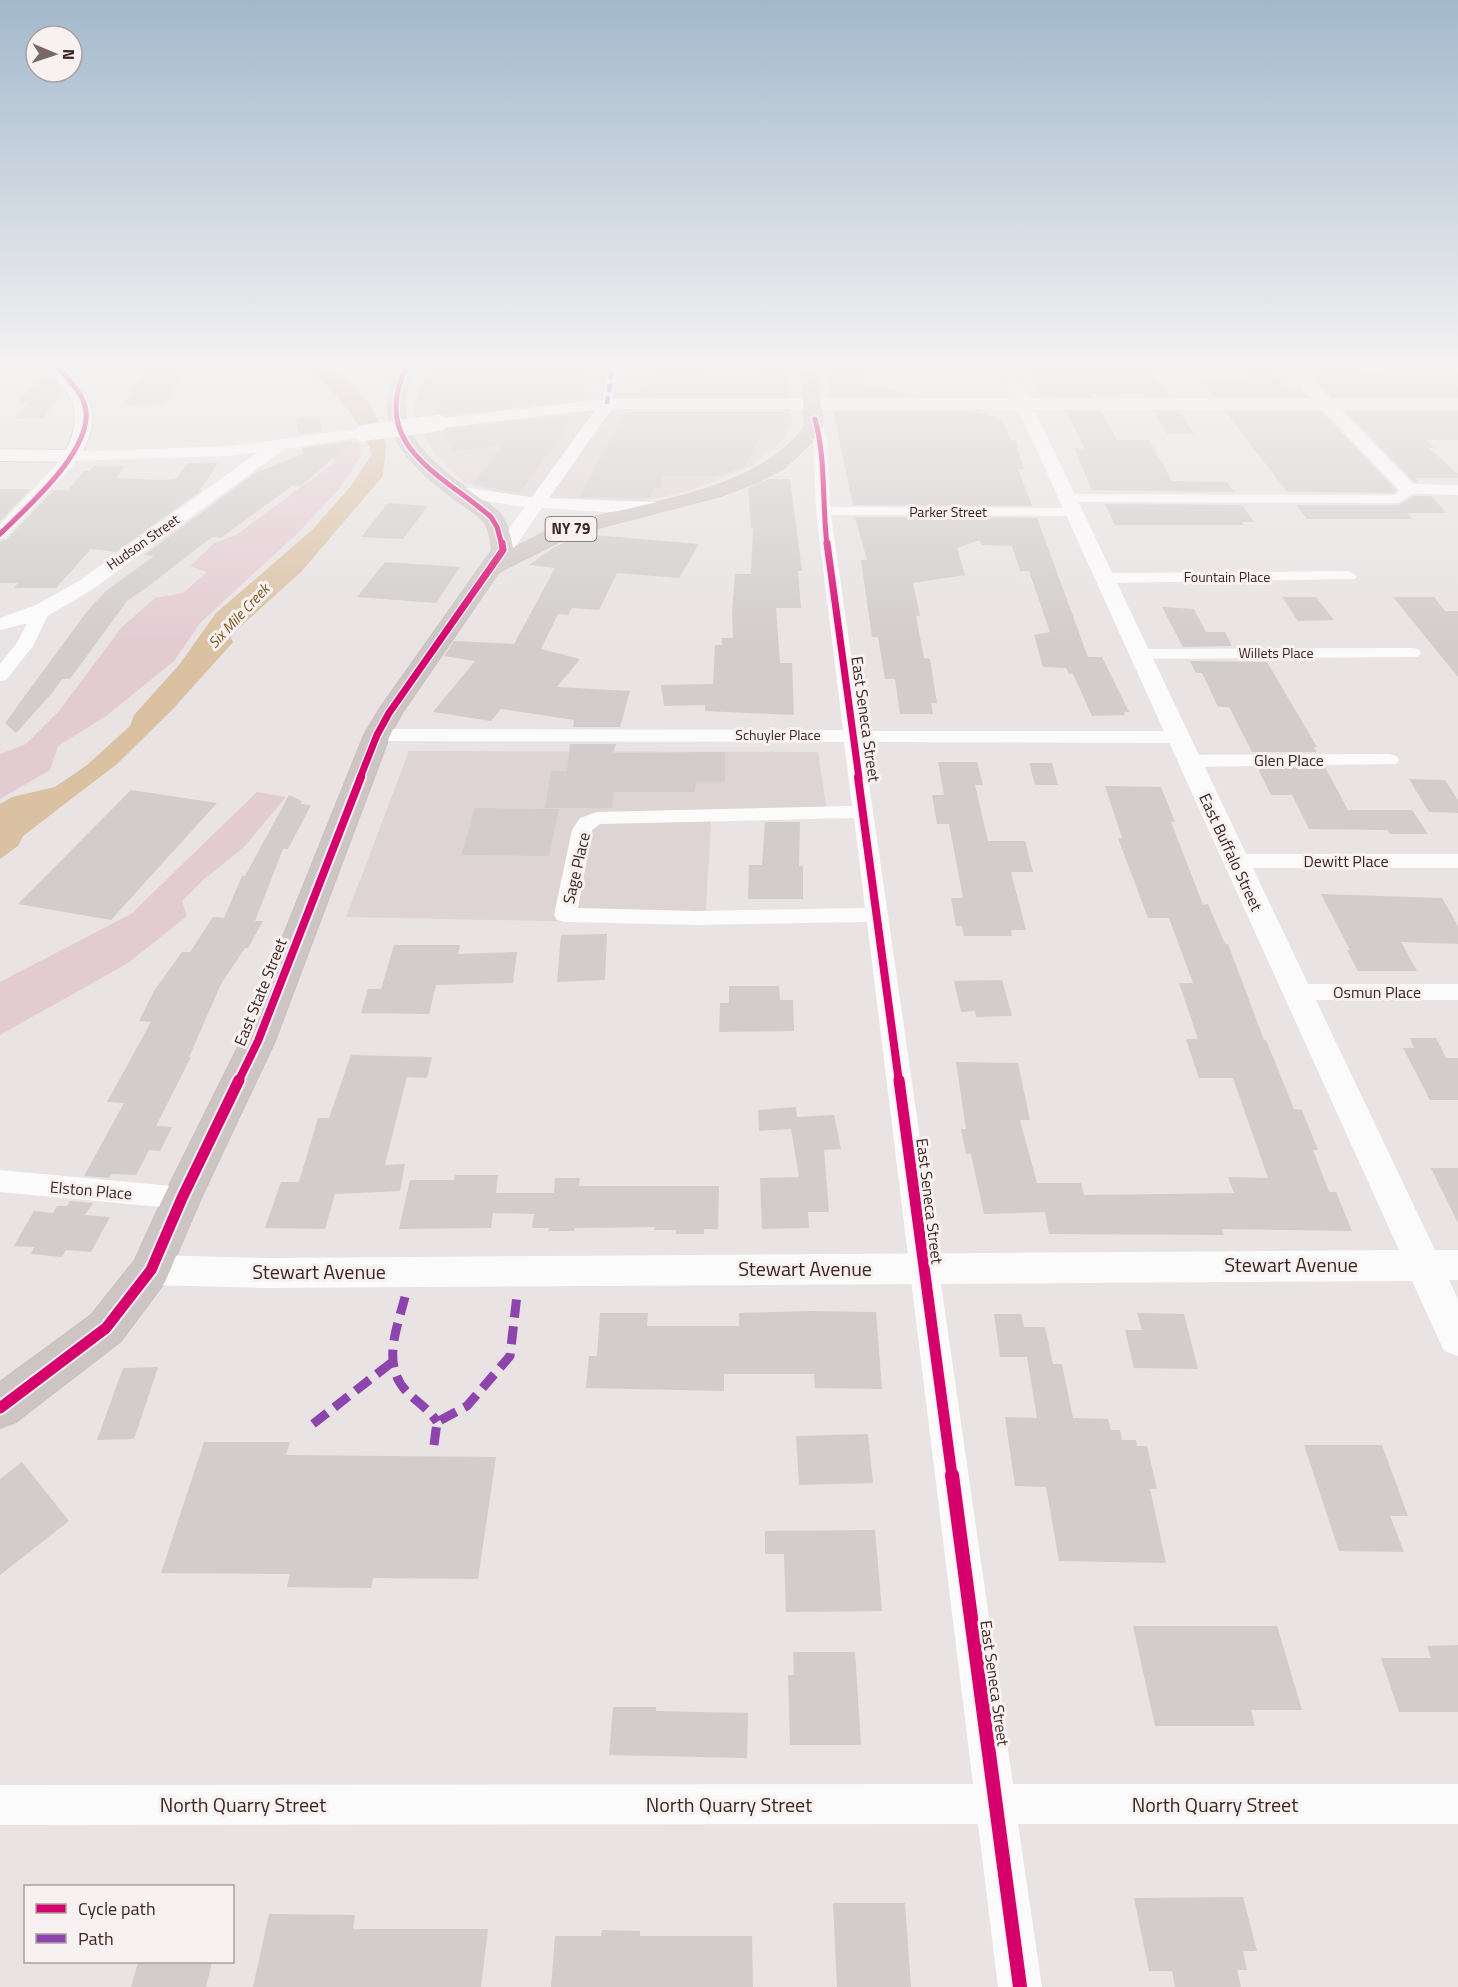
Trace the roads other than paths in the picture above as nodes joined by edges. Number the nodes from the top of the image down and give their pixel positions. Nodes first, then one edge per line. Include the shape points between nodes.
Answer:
1 (69, 457) edge
2 (262, 457) edge
3 (416, 457) edge
4 (570, 457) edge
5 (785, 457) edge
6 (821, 457) edge
7 (1048, 457) edge
8 (1378, 457) edge
9 (1408, 489) junction
10 (1458, 490) edge
11 (459, 492) junction
12 (536, 504) junction
13 (1070, 505) junction
14 (655, 507) junction
15 (823, 511) junction
16 (0, 534) edge
17 (498, 559) junction
18 (1349, 576) dead end
19 (1104, 578) junction
20 (42, 611) junction
21 (0, 624) edge
22 (1412, 653) dead end
23 (1140, 654) junction
24 (0, 676) edge
25 (377, 735) junction
26 (853, 735) junction
27 (1178, 737) junction
28 (1389, 760) dead end
29 (1188, 761) junction
30 (864, 812) junction
31 (1235, 861) junction
32 (1458, 861) edge
33 (878, 915) junction
34 (1295, 992) junction
35 (1458, 992) edge
36 (0, 1181) edge
37 (182, 1198) junction
38 (1441, 1266) edge
39 (924, 1268) junction
40 (151, 1270) junction
41 (1458, 1339) edge
42 (0, 1408) edge
43 (1458, 1804) edge
44 (0, 1805) edge
45 (996, 1805) junction
46 (1020, 1987) edge

1 - 16 street
2 - 20 street, Hudson Street
3 - 11 highway, NY 79 via 430,473
4 - 12 street, East State Street
5 - 14 highway, NY 79 via 765,471 714,492
6 - 15 street, East Seneca Street
7 - 13 street, East Buffalo Street
8 - 9 street
9 - 10 street
9 - 13 street, Parker Street via 1398,499
11 - 12 street, NY 79
11 - 17 highway, NY 79 via 492,518 501,536
12 - 14 street, NY 79
12 - 17 street, East State Street
13 - 15 street, Parker Street
13 - 19 street, East Buffalo Street
14 - 17 highway, NY 79 via 568,530
15 - 26 street, East Seneca Street
17 - 25 highway, East State Street / NY 79
18 - 19 street, Fountain Place
19 - 23 street, East Buffalo Street
20 - 21 street, Hudson Street
20 - 24 street via 24,646
22 - 23 street, Willets Place
23 - 27 street, East Buffalo Street
25 - 26 street, Schuyler Place
25 - 37 highway, East State Street / NY 79 via 258,1041
26 - 27 street, Schuyler Place
26 - 30 street, East Seneca Street
27 - 29 street, East Buffalo Street
28 - 29 street, Glen Place
29 - 31 street, East Buffalo Street
30 - 33 street, East Seneca Street
30 - 33 street, Sage Place via 597,818 587,822 582,830 565,915
31 - 32 street, Dewitt Place
31 - 34 street, East Buffalo Street
33 - 39 street, East Seneca Street
34 - 35 street, Osmun Place
34 - 38 street, East Buffalo Street
36 - 37 street, Elston Place
37 - 40 highway, East State Street / NY 79
38 - 39 street, Stewart Avenue
38 - 41 street, East Buffalo Street
39 - 40 street, Stewart Avenue via 266,1273
39 - 45 street, East Seneca Street
40 - 42 highway, East State Street / NY 79 via 106,1328
43 - 45 street, North Quarry Street
44 - 45 street, North Quarry Street
45 - 46 street, East Seneca Street

